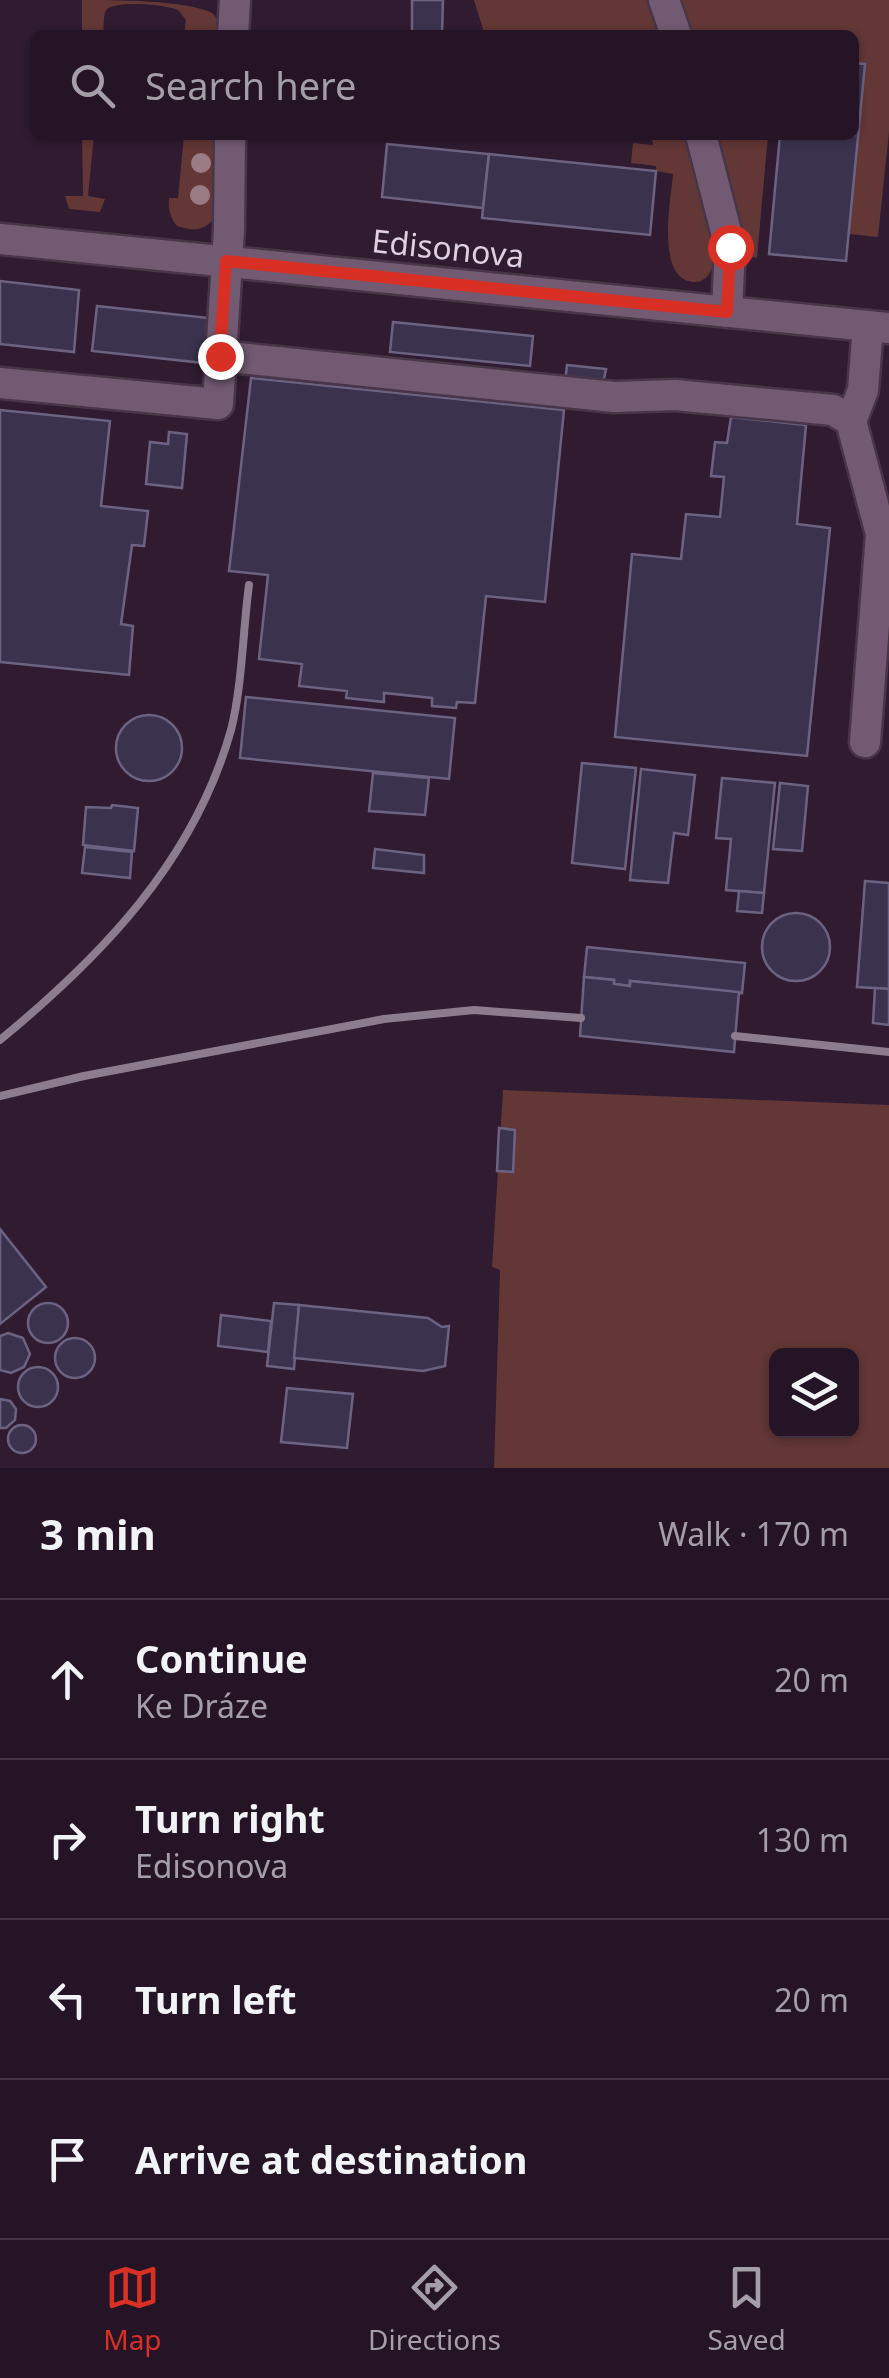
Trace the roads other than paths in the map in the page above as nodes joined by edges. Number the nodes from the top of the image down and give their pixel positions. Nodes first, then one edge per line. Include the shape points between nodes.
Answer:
1 (664, 0) edge
2 (230, 1) edge
3 (233, 30) edge
4 (674, 30) edge
5 (230, 140) edge
6 (703, 140) edge
7 (0, 239) edge
8 (226, 261) junction
9 (727, 312) junction
10 (879, 327) edge
11 (220, 356) junction
12 (0, 384) edge
13 (851, 421) junction
14 (864, 742) dead end

1 - 4 street
2 - 3 street
5 - 8 street
6 - 9 street via 730,247
7 - 8 street, Edisonova
8 - 9 street, Edisonova
8 - 11 street
9 - 10 street, Edisonova
10 - 13 street
11 - 12 street via 218,404
11 - 13 street via 614,397 675,395 833,410
13 - 14 street via 880,534

